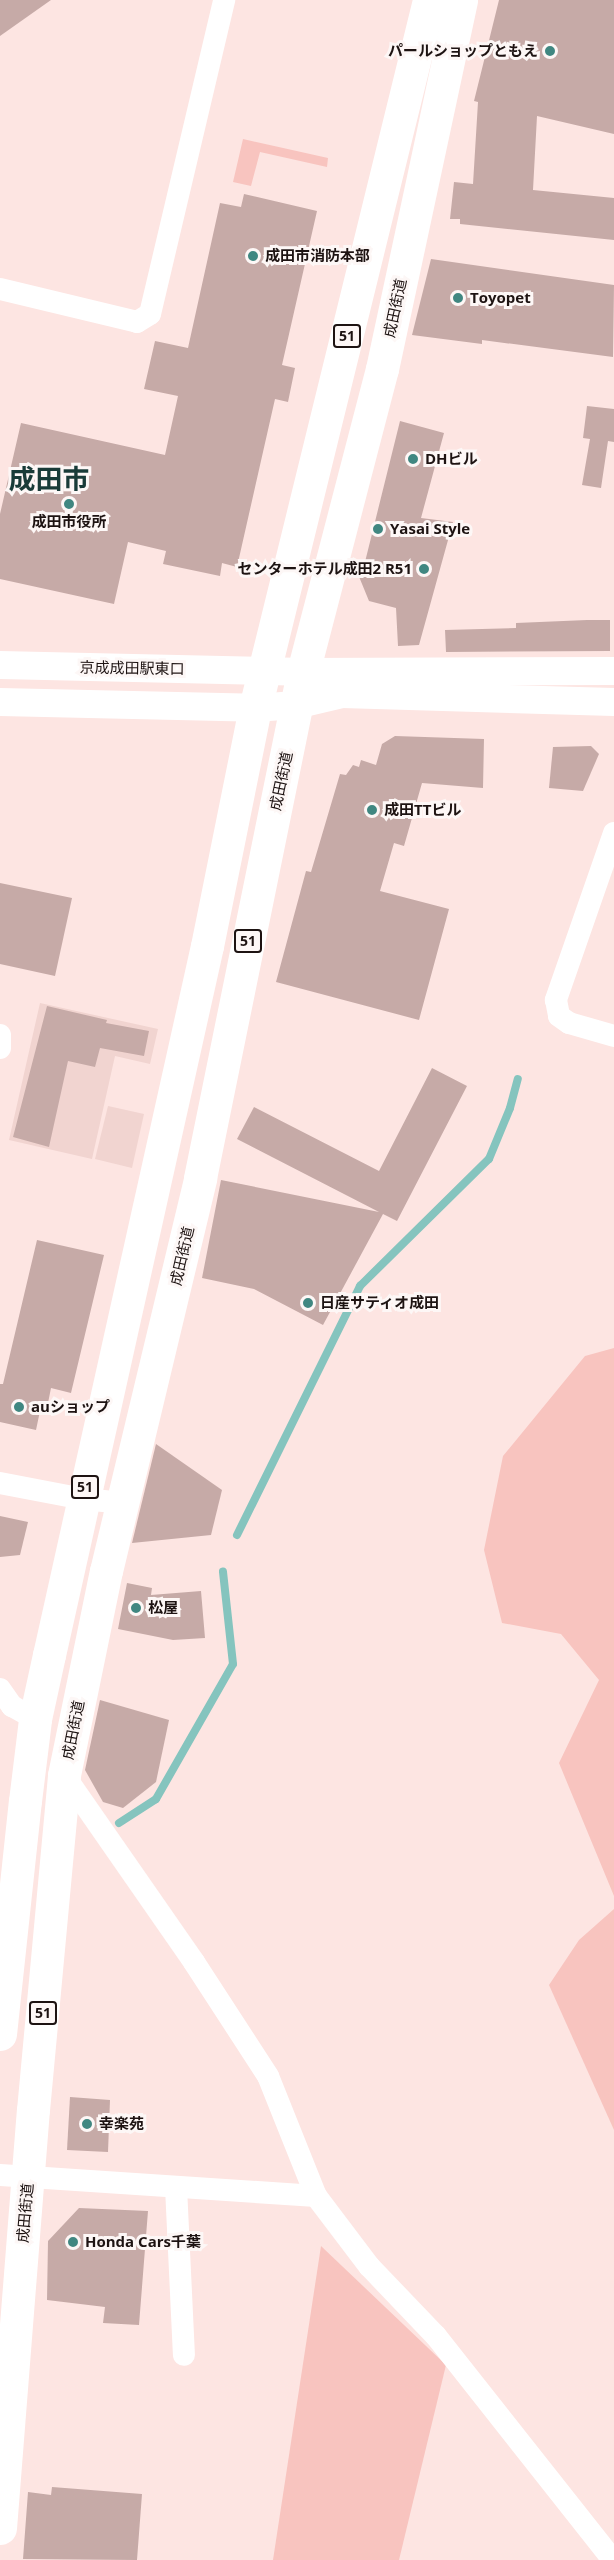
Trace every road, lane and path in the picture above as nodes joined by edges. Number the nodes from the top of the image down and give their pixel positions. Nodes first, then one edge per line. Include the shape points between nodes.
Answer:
1 (224, 0) edge
2 (429, 0) edge
3 (461, 0) edge
4 (0, 289) edge
5 (0, 665) edge
6 (614, 671) edge
7 (265, 672) junction
8 (303, 672) junction
9 (0, 702) edge
10 (614, 702) edge
11 (296, 705) junction
12 (255, 708) junction
13 (614, 833) edge
14 (0, 1035) edge
15 (614, 1036) edge
16 (0, 1048) edge
17 (0, 1483) edge
18 (83, 1499) junction
19 (124, 1503) junction
20 (0, 1689) edge
21 (35, 1719) junction
22 (64, 1775) junction
23 (0, 2034) edge
24 (14, 2176) edge
25 (177, 2187) junction
26 (316, 2196) junction
27 (184, 2355) dead end
28 (0, 2528) edge
29 (613, 2560) edge

1 - 4 street via 150,314 137,322
2 - 7 highway, 51
3 - 8 highway, 成田街道 / 51 via 382,369
5 - 7 street, 京成成田駅東口
6 - 8 street, 京成成田駅東口
7 - 8 street, 京成成田駅東口
7 - 12 highway, 51
8 - 11 highway, 成田街道 / 51
9 - 12 street
10 - 11 street via 342,694
11 - 12 street
11 - 19 highway, 成田街道 / 51 via 200,1178
12 - 18 highway, 51 via 207,946
13 - 15 street via 556,1000 559,1016 568,1023
14 - 16 street
17 - 18 street
18 - 19 street
18 - 21 highway, 51
19 - 22 highway, 成田街道 / 51
20 - 21 street via 12,1706
21 - 23 highway, 51
22 - 24 highway, 成田街道 / 51
22 - 26 street via 268,2076
24 - 25 street
24 - 28 highway, 成田街道 / 51
25 - 26 street
25 - 27 street
26 - 29 street via 369,2266 436,2336

